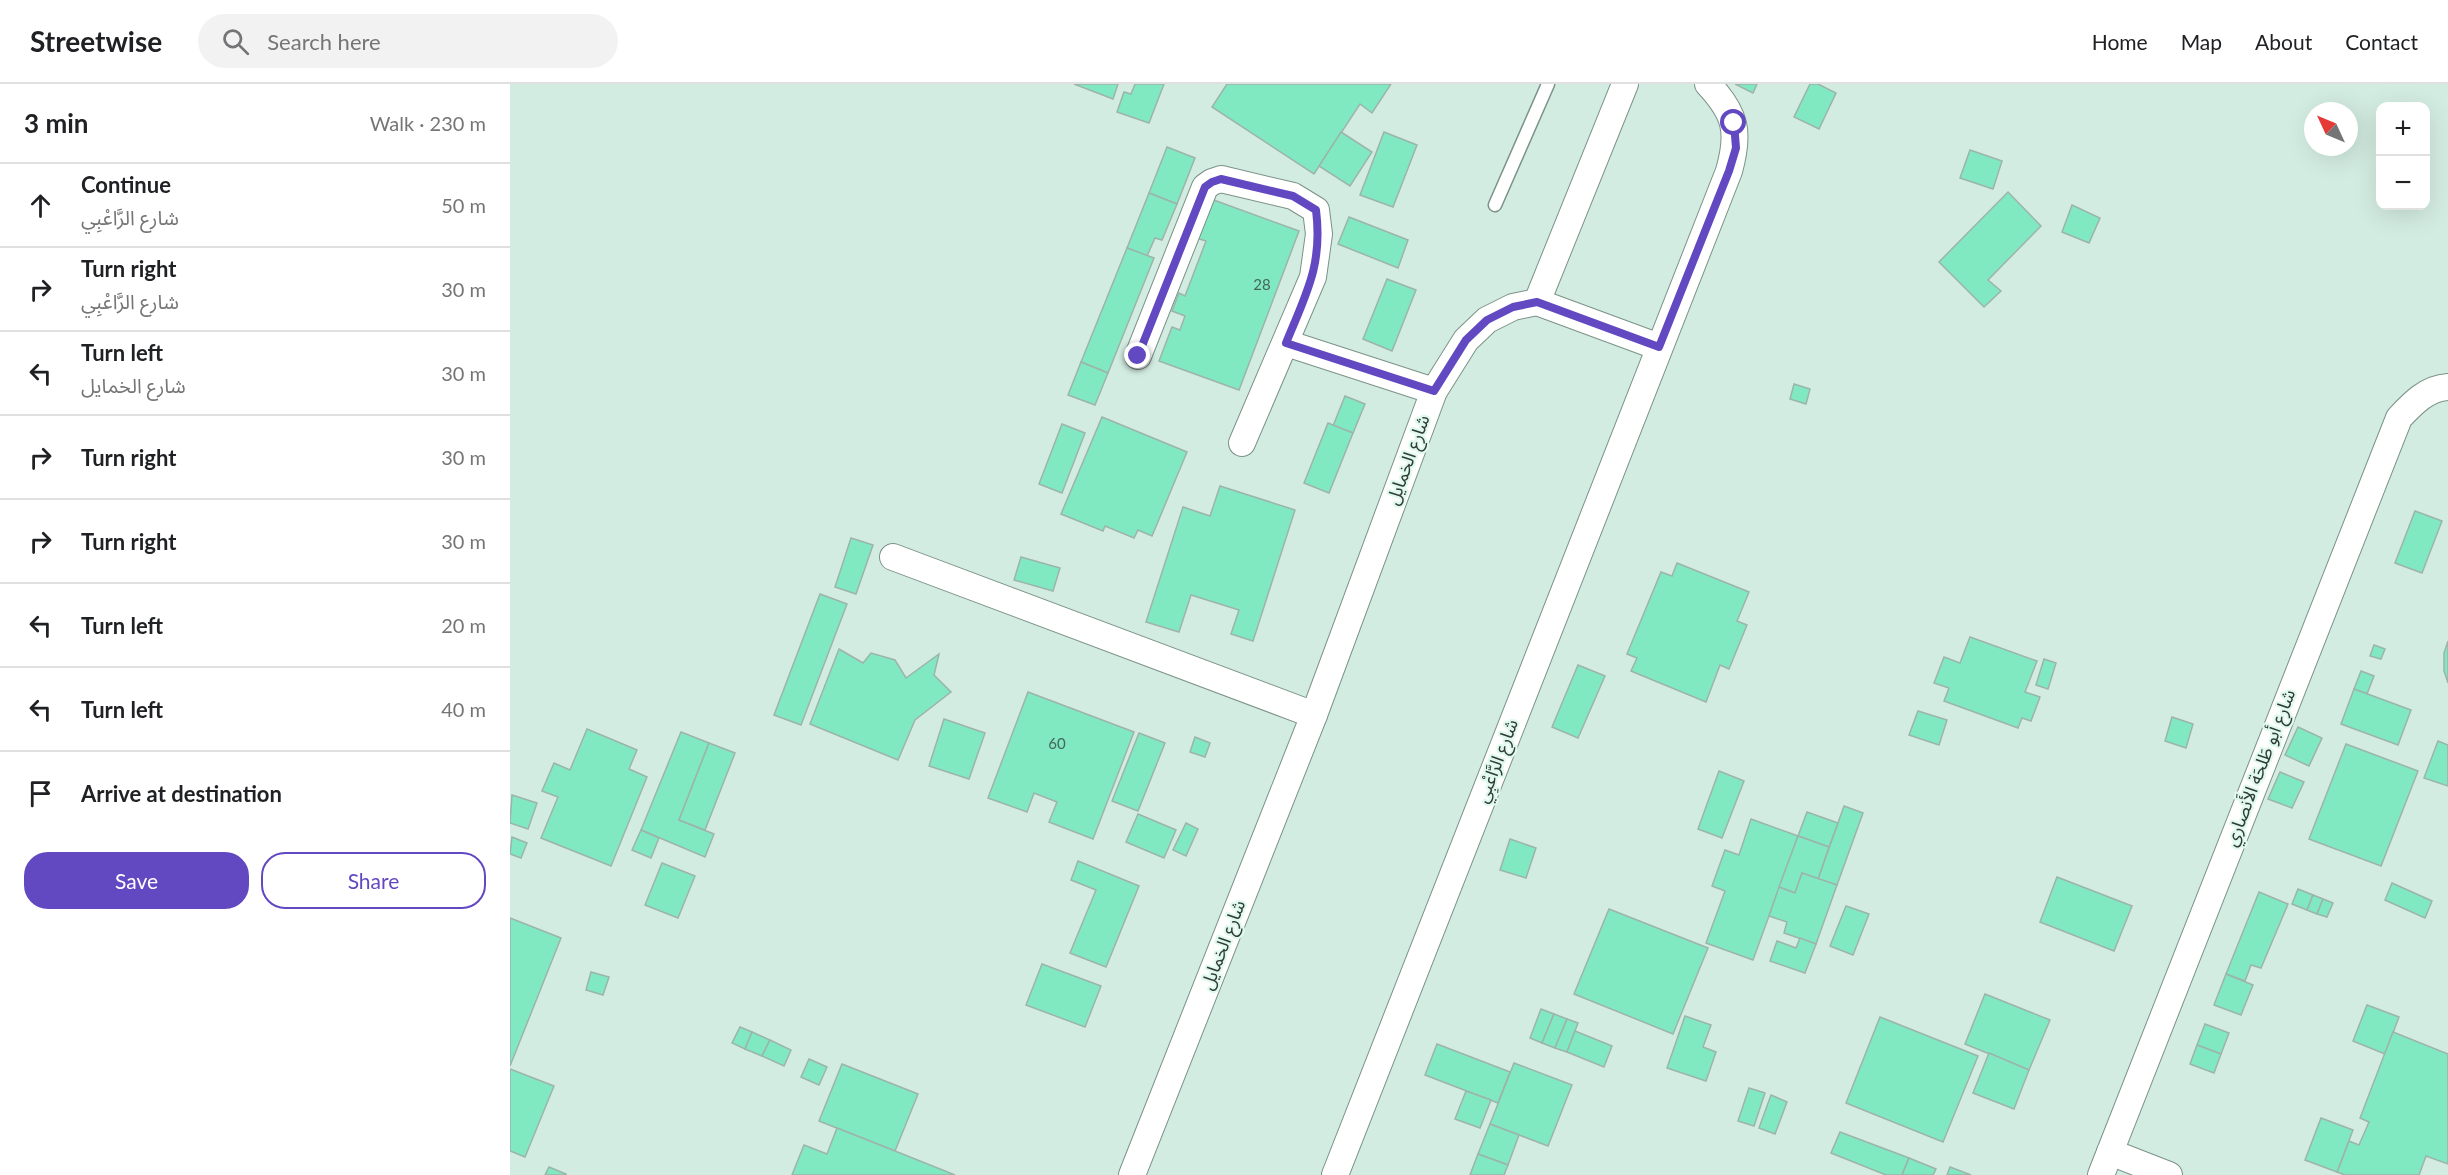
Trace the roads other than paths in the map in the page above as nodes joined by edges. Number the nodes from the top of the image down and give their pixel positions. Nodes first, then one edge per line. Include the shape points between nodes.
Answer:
1 (1548, 84) edge
2 (1625, 84) edge
3 (1708, 84) edge
4 (1495, 205) dead end
5 (1537, 302) junction
6 (1286, 343) junction
7 (1659, 347) junction
8 (1138, 356) dead end
9 (2448, 387) edge
10 (1434, 391) junction
11 (1242, 443) dead end
12 (893, 557) dead end
13 (1314, 715) junction
14 (2105, 1163) edge
15 (1132, 1175) edge
16 (1335, 1175) edge
17 (2169, 1175) edge

1 - 4 lane
2 - 5 street
3 - 7 street, شارع الرَّاعْبِي via 1724,101 1734,123 1736,148
5 - 7 street
5 - 10 street, شارع الخمايل via 1513,307 1487,320 1466,340
6 - 8 street via 1313,277 1319,234 1316,210 1293,196 1221,179 1205,187
6 - 10 street
6 - 11 street
7 - 16 street, شارع الرَّاعْبِي
9 - 14 street, شارع أبو طَلحَة الأَنصاري via 2417,398 2399,417
10 - 13 street, شارع الخمايل
12 - 13 street
13 - 15 street, شارع الخمايل
14 - 17 street

